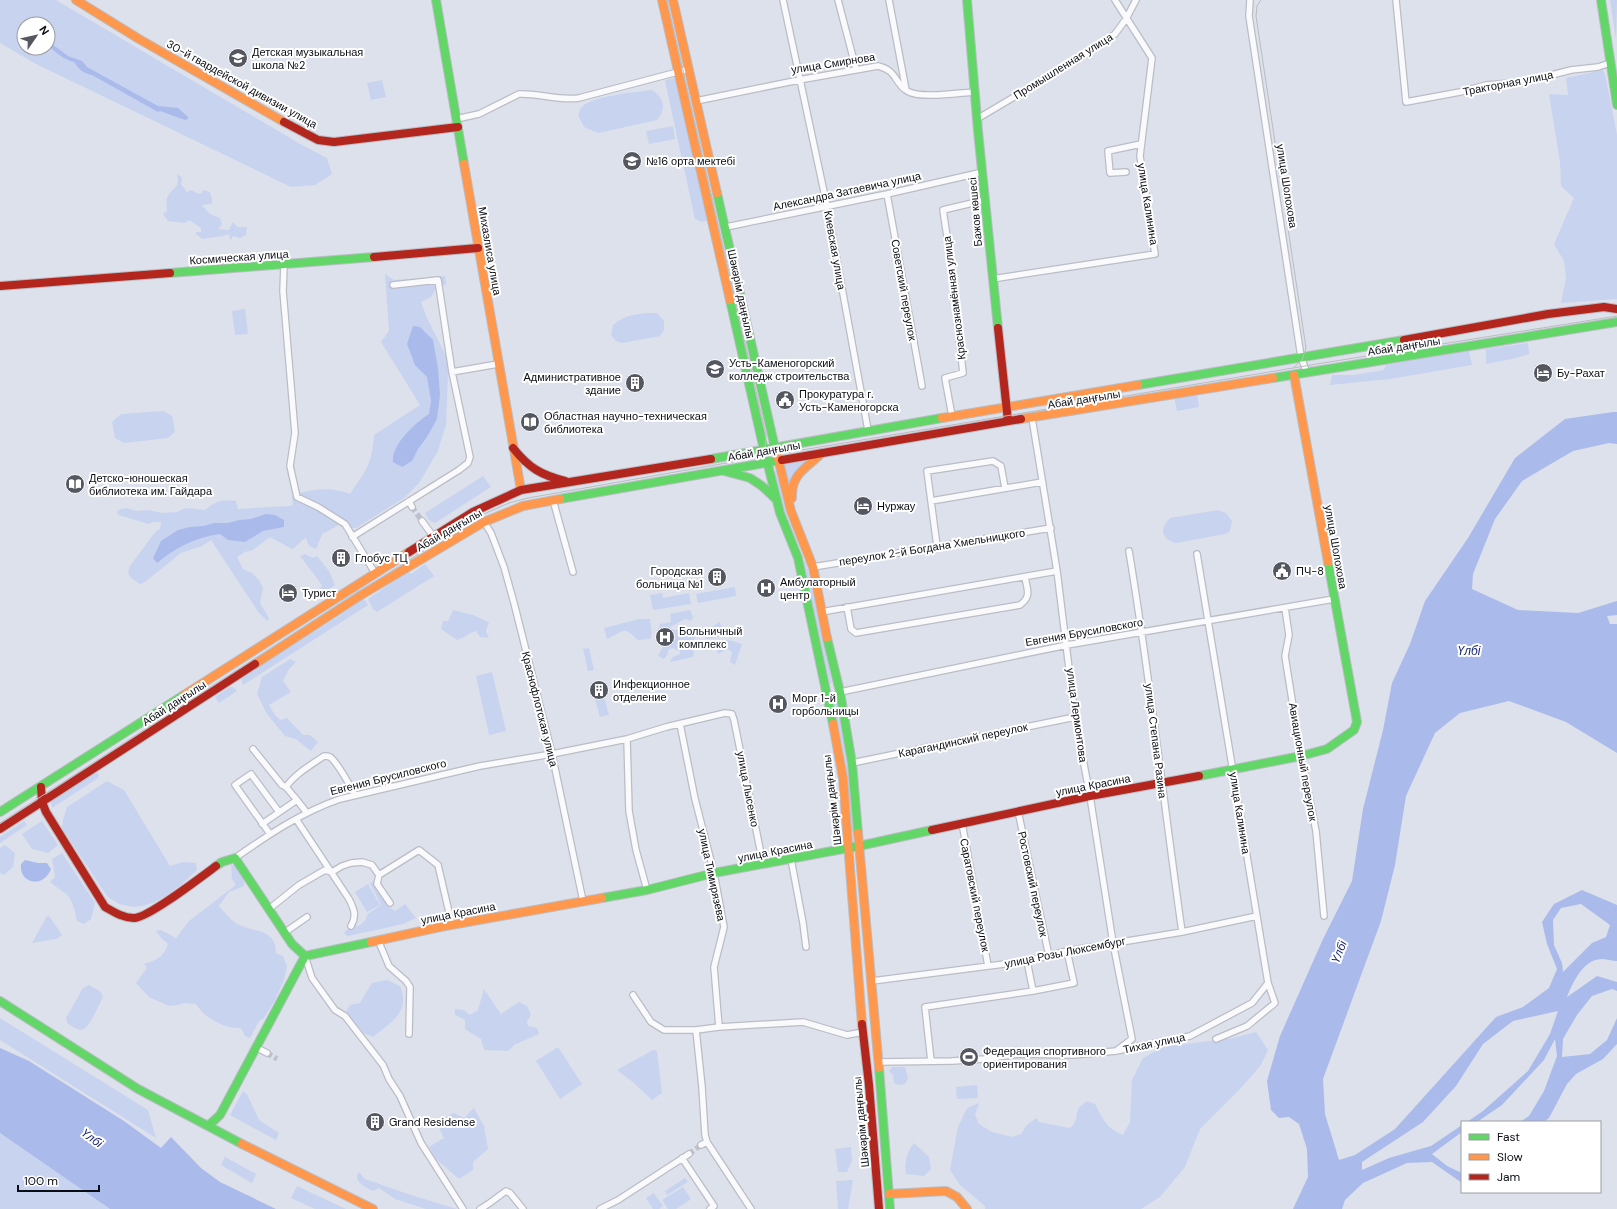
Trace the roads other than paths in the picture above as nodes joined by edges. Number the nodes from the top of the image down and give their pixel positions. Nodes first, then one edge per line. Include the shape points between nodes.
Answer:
1 (76, 0) edge
2 (436, 0) edge
3 (662, 0) edge
4 (673, 0) edge
5 (783, 0) edge
6 (838, 0) edge
7 (889, 0) edge
8 (967, 0) edge
9 (1115, 0) edge
10 (1136, 0) edge
11 (1250, 0) edge
12 (1396, 0) edge
13 (1601, 0) edge
14 (1126, 19) junction
15 (1610, 63) junction
16 (689, 69) junction
17 (856, 69) junction
18 (679, 72) junction
19 (799, 80) junction
20 (906, 91) junction
21 (974, 92) junction
22 (696, 101) junction
23 (686, 103) junction
24 (1617, 105) edge
25 (977, 119) junction
26 (457, 123) junction
27 (1141, 144) junction
28 (983, 172) junction
29 (1126, 172) dead end
30 (887, 194) junction
31 (985, 200) junction
32 (827, 206) junction
33 (726, 227) junction
34 (715, 230) junction
35 (478, 248) junction
36 (284, 265) junction
37 (992, 279) junction
38 (393, 285) dead end
39 (0, 286) edge
40 (1617, 308) edge
41 (1617, 322) edge
42 (1302, 358) junction
43 (498, 364) junction
44 (452, 372) junction
45 (1307, 373) junction
46 (1294, 375) junction
47 (922, 386) dead end
48 (1007, 407) junction
49 (952, 416) junction
50 (1032, 418) junction
51 (1008, 421) junction
52 (868, 430) junction
53 (513, 448) junction
54 (775, 448) junction
55 (764, 450) junction
56 (822, 453) junction
57 (778, 460) junction
58 (768, 462) junction
59 (721, 470) junction
60 (570, 482) junction
61 (1042, 482) junction
62 (1005, 488) junction
63 (521, 490) junction
64 (553, 500) junction
65 (777, 500) junction
66 (931, 501) junction
67 (523, 506) junction
68 (790, 507) junction
69 (422, 521) tunnel mouth
70 (484, 522) junction
71 (1051, 528) junction
72 (434, 536) junction
73 (352, 537) junction
74 (937, 546) junction
75 (1129, 551) dead end
76 (808, 554) junction
77 (1197, 554) dead end
78 (798, 558) junction
79 (813, 567) junction
80 (1057, 571) junction
81 (375, 572) junction
82 (573, 572) dead end
83 (1025, 577) junction
84 (1334, 599) junction
85 (847, 607) junction
86 (1285, 608) junction
87 (821, 612) junction
88 (1209, 621) junction
89 (1142, 633) junction
90 (1067, 645) junction
91 (840, 692) junction
92 (828, 693) junction
93 (732, 714) joint
94 (1075, 717) junction
95 (1357, 722) joint
96 (680, 724) junction
97 (627, 739) junction
98 (253, 748) dead end
99 (552, 754) junction
100 (1301, 756) junction
101 (852, 763) junction
102 (1234, 770) junction
103 (1161, 783) junction
104 (41, 786) junction
105 (286, 787) junction
106 (355, 795) junction
107 (1090, 796) junction
108 (297, 800) junction
109 (42, 802) junction
110 (0, 812) edge
111 (279, 812) junction
112 (1018, 812) junction
113 (307, 813) junction
114 (296, 819) junction
115 (962, 823) junction
116 (262, 824) junction
117 (0, 829) edge
118 (270, 834) junction
119 (858, 846) junction
120 (849, 848) junction
121 (235, 858) junction
122 (791, 859) junction
123 (764, 864) junction
124 (332, 872) junction
125 (714, 873) junction
126 (379, 875) junction
127 (647, 890) junction
128 (584, 901) junction
129 (390, 903) dead end
130 (269, 909) junction
131 (1256, 916) junction
132 (1324, 916) dead end
133 (308, 917) dead end
134 (452, 924) junction
135 (351, 926) dead end
136 (1182, 932) junction
137 (284, 933) junction
138 (378, 940) junction
139 (1113, 943) junction
140 (806, 947) dead end
141 (1067, 951) junction
142 (305, 956) junction
143 (1049, 956) junction
144 (1027, 960) junction
145 (988, 966) junction
146 (872, 981) junction
147 (1268, 983) junction
148 (1033, 991) junction
149 (633, 995) dead end
150 (3, 1003) edge
151 (874, 1006) junction
152 (861, 1008) junction
153 (0, 1012) edge
154 (718, 1027) junction
155 (696, 1030) junction
156 (863, 1032) junction
157 (409, 1034) dead end
158 (1216, 1039) dead end
159 (255, 1047) junction
160 (1116, 1051) junction
161 (267, 1053) tunnel mouth
162 (931, 1061) junction
163 (879, 1062) junction
164 (881, 1081) junction
165 (869, 1082) junction
166 (208, 1126) junction
167 (707, 1142) junction
168 (701, 1145) tunnel mouth
169 (689, 1154) tunnel mouth
170 (682, 1158) junction
171 (888, 1170) junction
172 (877, 1171) junction
173 (889, 1194) junction
174 (373, 1209) edge
175 (463, 1209) edge
176 (480, 1209) edge
177 (523, 1209) edge
178 (600, 1209) edge
179 (710, 1209) edge
180 (751, 1209) edge
181 (879, 1209) edge
182 (890, 1209) edge
183 (967, 1209) edge

1 - 26 main road, 30-й гвардейской дивизии улица via 318,140 346,141
2 - 26 main road, Михаэлиса улица
3 - 18 main road, Шәкәрім даңғылы
4 - 16 main road, Шәкәрім даңғылы
5 - 19 street, Киевская улица
6 - 17 street
7 - 20 street
8 - 21 main road, Бажов көшесі
9 - 14 street, улица Калинина
10 - 14 street, Промышленная улица
11 - 42 street, улица Шолохова via 1249,16
12 - 15 street, Тракторная улица via 1406,102 1486,85 1524,82
13 - 15 main road
14 - 25 street, Промышленная улица via 1115,34 1083,56
14 - 27 street, улица Калинина via 1152,58
15 - 24 main road
16 - 18 street
16 - 22 main road, Шәкәрім даңғылы
17 - 19 street, улица Смирнова
17 - 20 street, улица Смирнова via 878,66 888,68
18 - 23 main road, Шәкәрім даңғылы
18 - 26 street via 579,98 563,99 519,94
19 - 22 street, улица Смирнова
19 - 32 street, Киевская улица
20 - 21 street via 917,96
21 - 25 main road, Бажов көшесі
22 - 23 main road, улица Смирнова
22 - 33 main road, Шәкәрім даңғылы
23 - 34 main road, Шәкәрім даңғылы
25 - 28 main road, Бажов көшесі
26 - 35 main road, Михаэлиса улица
27 - 29 street via 1108,151 1110,173
27 - 37 street, улица Калинина via 1140,156 1155,254
28 - 30 street, Александра Затаевича улица
28 - 31 main road, Бажов көшесі
30 - 32 street, Александра Затаевича улица
30 - 47 street, Советский переулок
31 - 37 main road, Бажов көшесі
31 - 49 street, Краснознамённая улица via 943,210 963,372 945,378
32 - 33 street, Александра Затаевича улица
32 - 52 street, Киевская улица
33 - 34 main road, Александра Затаевича улица
33 - 54 main road, Шәкәрім даңғылы
34 - 55 main road, Шәкәрім даңғылы
35 - 36 main road, Космическая улица
35 - 43 main road, Михаэлиса улица
36 - 39 main road, Космическая улица
36 - 73 street via 283,291 295,433 290,466 297,497 345,524
37 - 48 main road, Бажов көшесі
38 - 44 street via 438,280
40 - 42 main road, Абай даңғылы via 1548,314
41 - 45 main road, Абай даңғылы
42 - 45 street, улица Шолохова
42 - 48 main road, Абай даңғылы
43 - 44 street
43 - 53 main road, Михаэлиса улица
44 - 73 street via 470,457 468,463 410,504
45 - 46 main road, Абай даңғылы
46 - 50 main road, Абай даңғылы
46 - 84 main road, улица Шолохова
48 - 49 main road, Абай даңғылы
48 - 51 main road, Бажов көшесі
49 - 52 main road, Абай даңғылы
50 - 51 main road, Абай даңғылы
50 - 61 street, улица Лермонтова
51 - 56 main road, Абай даңғылы
52 - 54 main road, Абай даңғылы
53 - 60 main road via 534,471
53 - 63 main road, Михаэлиса улица
54 - 55 main road, Абай даңғылы
54 - 57 main road, Шәкәрім даңғылы
55 - 58 main road, Шәкәрім даңғылы
55 - 60 main road, Абай даңғылы
56 - 57 main road, Абай даңғылы
56 - 68 main road via 793,480
57 - 58 main road, Абай даңғылы
57 - 68 main road, Шәкәрім даңғылы
58 - 59 main road, Абай даңғылы
58 - 65 main road, Шәкәрім даңғылы
59 - 64 main road, Абай даңғылы
59 - 65 main road via 750,478
60 - 63 main road, Абай даңғылы
61 - 62 street
61 - 71 street, улица Лермонтова
62 - 66 street
62 - 66 street via 1001,466 993,461 927,471
63 - 67 main road, Михаэлиса улица
63 - 72 main road, Абай даңғылы via 478,508
64 - 67 main road, Абай даңғылы
64 - 82 street
65 - 78 main road, Шәкәрім даңғылы
66 - 74 street
67 - 70 main road, Абай даңғылы
68 - 76 main road, Шәкәрім даңғылы
69 - 72 street
70 - 99 street, Краснофлотская улица via 504,567
70 - 109 main road, Абай даңғылы via 361,595
71 - 74 street, переулок 2-й Богдана Хмельницкого
71 - 80 street, улица Лермонтова
72 - 81 main road, Абай даңғылы
73 - 81 street
74 - 79 street, переулок 2-й Богдана Хмельницкого
75 - 89 street, улица Степана Разина
76 - 78 main road
76 - 79 main road, Шәкәрім даңғылы
77 - 88 street, улица Калинина
78 - 92 main road, Шәкәрім даңғылы
79 - 87 main road, Шәкәрім даңғылы
80 - 83 street
80 - 90 street, улица Лермонтова
81 - 104 main road, Абай даңғылы
83 - 85 street
83 - 85 street via 1028,596 1020,605 856,633 851,630
84 - 86 street, Евгения Брусиловского
84 - 95 main road, улица Шолохова
85 - 87 street
86 - 88 street, Евгения Брусиловского
86 - 100 street, Авиационный переулок via 1289,635 1285,656
87 - 91 main road, Шәкәрім даңғылы
88 - 89 street, Евгения Брусиловского
88 - 102 street, улица Калинина
89 - 90 street, Евгения Брусиловского
89 - 103 street, улица Степана Разина
90 - 91 street, Евгения Брусиловского
90 - 94 street, улица Лермонтова
91 - 92 main road
91 - 101 main road, Шәкәрім даңғылы
92 - 120 main road, Шәкәрім даңғылы via 843,778
93 - 96 street, Евгения Брусиловского via 713,715
93 - 123 street, улица Лысенко
94 - 101 street, Карагандинский переулок
94 - 107 street, улица Лермонтова
95 - 100 main road, улица Красина via 1354,730 1327,749
96 - 97 street, Евгения Брусиловского
96 - 125 street, улица Тимирязева via 695,800
97 - 99 street, Евгения Брусиловского
97 - 127 street via 630,811 636,850
98 - 105 street
99 - 106 street, Евгения Брусиловского via 480,766
99 - 128 street, Краснофлотская улица
100 - 102 main road, улица Красина
100 - 132 street, Авиационный переулок via 1316,831
101 - 119 main road, Шәкәрім даңғылы
102 - 103 main road, улица Красина
102 - 131 street, улица Калинина
103 - 107 main road, улица Красина
103 - 136 street, улица Степана Разина
104 - 109 main road
104 - 110 main road, Абай даңғылы
105 - 106 street via 305,769 327,756 341,772
105 - 108 street
106 - 113 street, Евгения Брусиловского via 324,804
107 - 112 main road, улица Красина
107 - 139 street, улица Лермонтова
108 - 111 street
108 - 113 street
109 - 117 main road, Абай даңғылы
109 - 121 main road, Евгения Брусиловского via 105,907 121,916 135,918 150,912 222,862
111 - 116 street
111 - 116 street via 251,774 234,785
112 - 115 main road, улица Красина
112 - 143 street, Ростовский переулок
113 - 114 street, Евгения Брусиловского
114 - 118 street, Евгения Брусиловского
114 - 124 street
115 - 119 main road, улица Красина
115 - 145 street, Саратовский переулок
116 - 118 street
118 - 121 street, Евгения Брусиловского
119 - 120 main road, улица Красина
119 - 146 main road, Шәкәрім даңғылы
120 - 122 main road, улица Красина
120 - 152 main road, Шәкәрім даңғылы
121 - 130 main road
122 - 123 main road, улица Красина
122 - 140 street
123 - 125 main road, улица Красина
124 - 126 street via 342,866 362,862 372,865
124 - 130 street via 325,870 299,885
124 - 135 street via 354,908 354,921
125 - 127 main road, улица Красина
125 - 154 street, улица Тимирязева via 724,927 714,966
126 - 129 street via 377,884
126 - 134 street via 419,850 438,865
127 - 128 main road, улица Красина
128 - 134 main road, улица Красина
130 - 137 main road
131 - 136 street, улица Розы Люксембург
131 - 147 street, улица Калинина
133 - 137 street
134 - 138 main road, улица Красина
136 - 139 street, улица Розы Люксембург
137 - 142 main road
138 - 142 main road, улица Красина
138 - 157 street via 388,966 410,987
139 - 141 street, улица Розы Люксембург
139 - 160 street, улица Лермонтова via 1132,1039
141 - 143 street, улица Розы Люксембург
141 - 148 street via 1074,983
142 - 159 main road
142 - 175 street via 312,978 335,1010 345,1016 383,1065 421,1143
143 - 144 street, улица Розы Люксембург
144 - 145 street, улица Розы Люксембург
144 - 148 street
145 - 146 street, улица Розы Люксембург
146 - 151 main road, Шәкәрім даңғылы
147 - 158 street, улица Калинина via 1275,1003 1247,1026
147 - 160 street, Тихая улица via 1252,1003 1190,1036
148 - 162 street via 925,1007
149 - 155 street via 651,1022 664,1030
150 - 153 main road
150 - 166 main road via 125,1081
151 - 152 main road
151 - 163 main road, Шәкәрім даңғылы
152 - 156 main road, Шәкәрім даңғылы
154 - 155 street
154 - 156 street via 803,1022 847,1035
155 - 167 street
156 - 165 main road, Шәкәрім даңғылы
159 - 161 street
159 - 166 main road via 220,1115
160 - 162 street, Тихая улица via 1074,1055 1018,1054 952,1062
162 - 163 street, Тихая улица
163 - 164 main road, Шәкәрім даңғылы
164 - 165 main road
164 - 171 main road, Шәкәрім даңғылы
165 - 172 main road, Шәкәрім даңғылы
166 - 174 main road
167 - 168 street
167 - 180 street
169 - 170 street
170 - 178 street
170 - 179 street via 714,1206
171 - 172 main road
171 - 173 main road, Шәкәрім даңғылы
172 - 181 main road, Шәкәрім даңғылы
173 - 182 main road, Шәкәрім даңғылы
173 - 183 main road via 946,1192 958,1197
176 - 177 street via 506,1191

